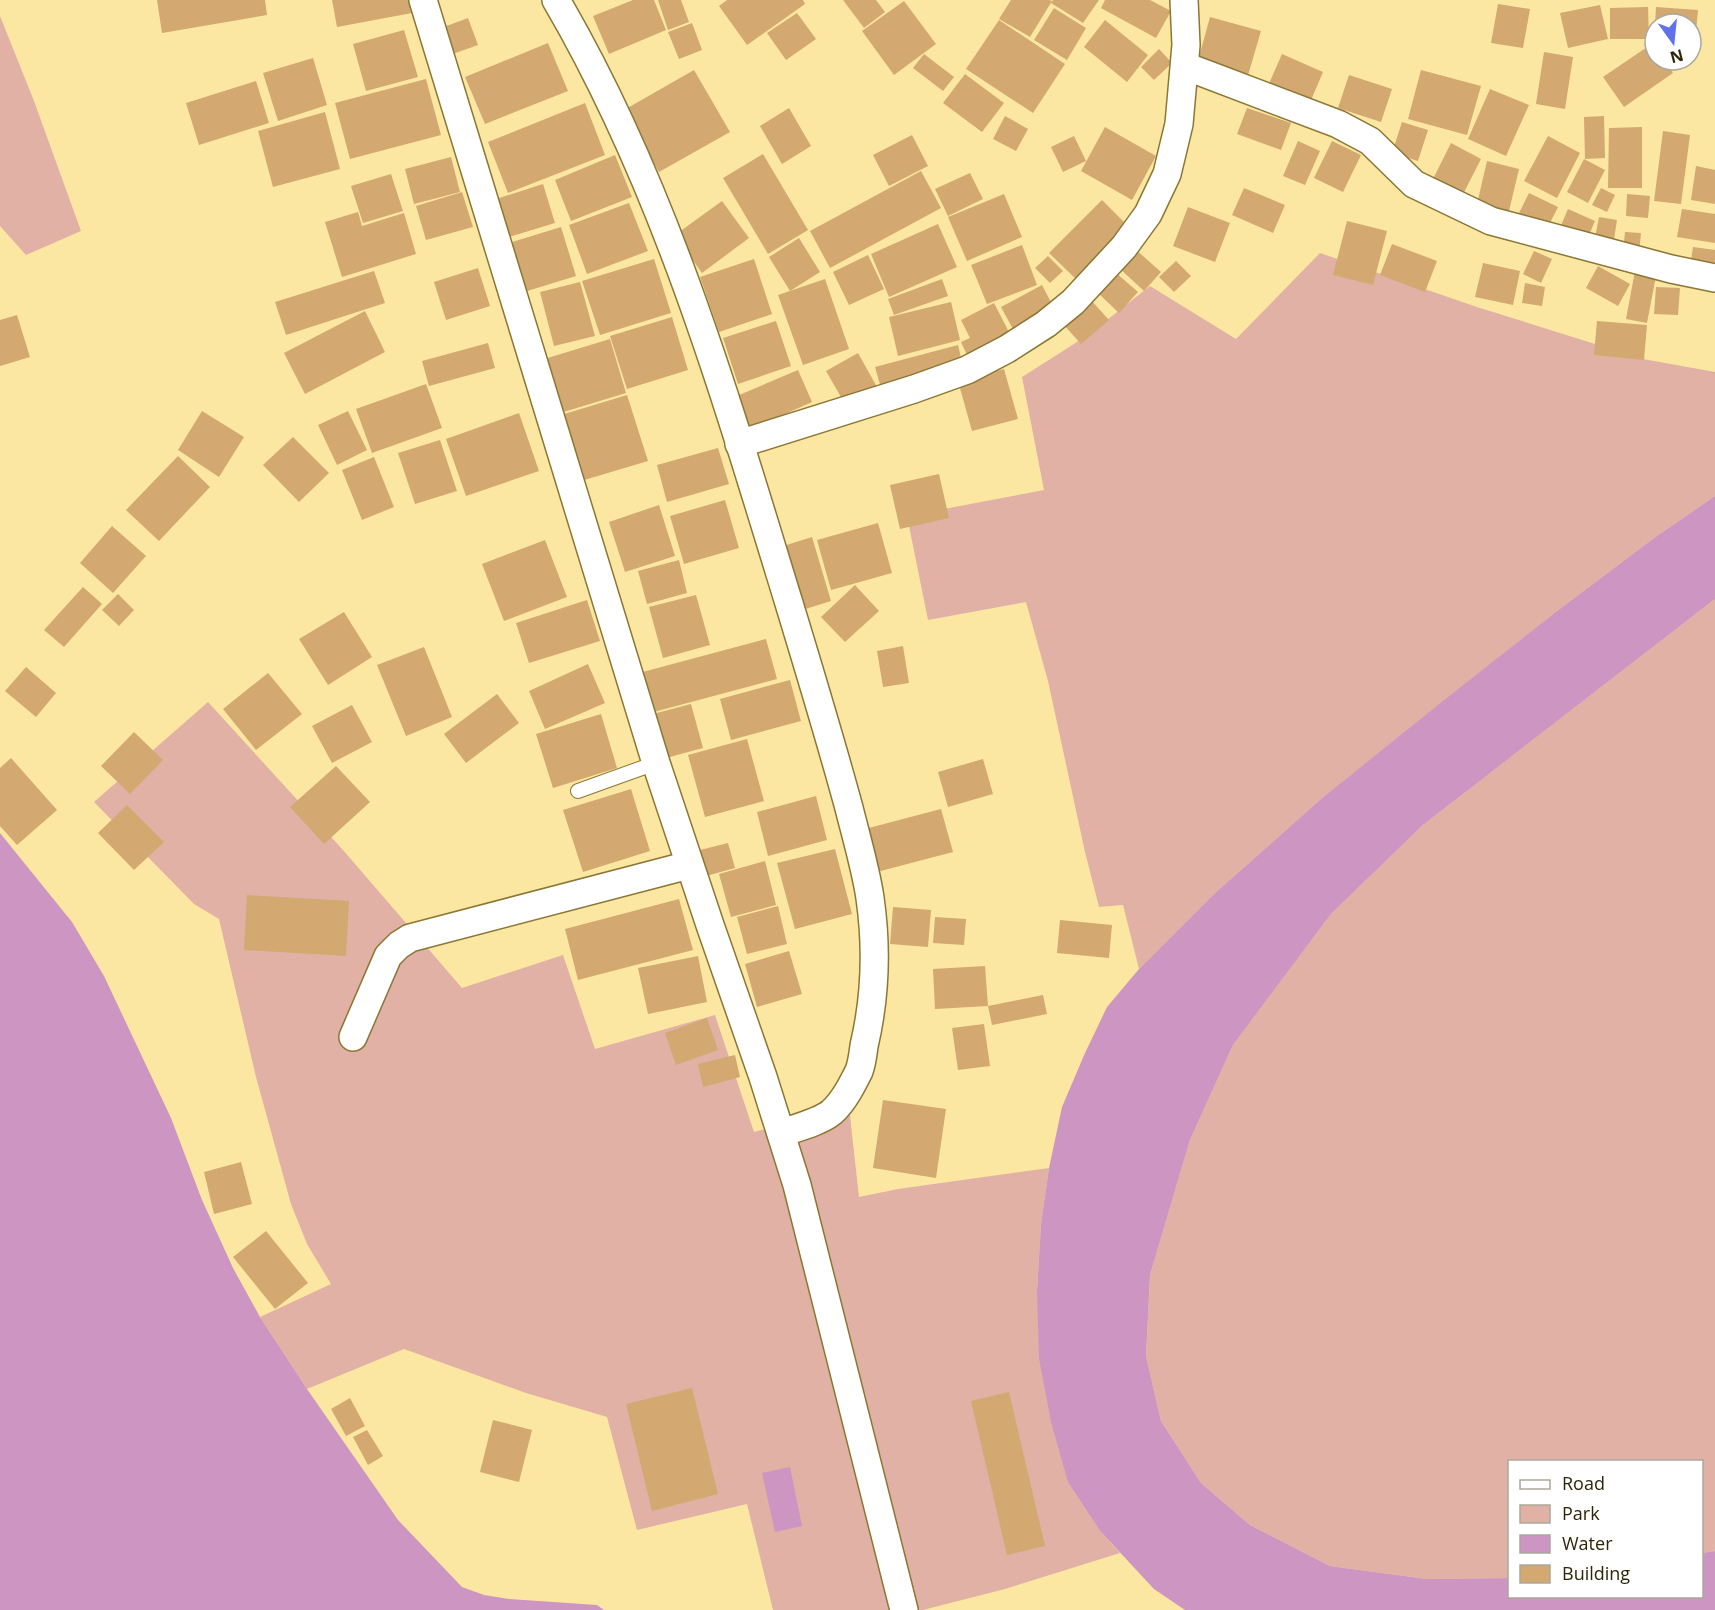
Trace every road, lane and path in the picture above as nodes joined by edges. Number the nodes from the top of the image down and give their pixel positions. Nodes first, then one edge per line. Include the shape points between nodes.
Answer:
1 (423, 0) edge
2 (556, 0) edge
3 (1184, 0) edge
4 (1185, 66) junction
5 (1715, 278) edge
6 (739, 444) junction
7 (656, 763) junction
8 (578, 791) dead end
9 (690, 865) junction
10 (353, 1037) dead end
11 (781, 1133) junction
12 (904, 1610) edge

1 - 7 street
2 - 6 street via 633,151 664,224
3 - 4 street
4 - 5 street via 1338,124 1370,141 1414,184 1491,222
4 - 6 street via 1179,124 1167,174 1148,214 1124,247 1072,302 1046,324 966,370
6 - 11 street via 831,738 870,897 873,939 869,1027 860,1068 831,1114
7 - 8 lane
7 - 9 street
9 - 10 street via 410,938 387,956
9 - 11 street
11 - 12 street

